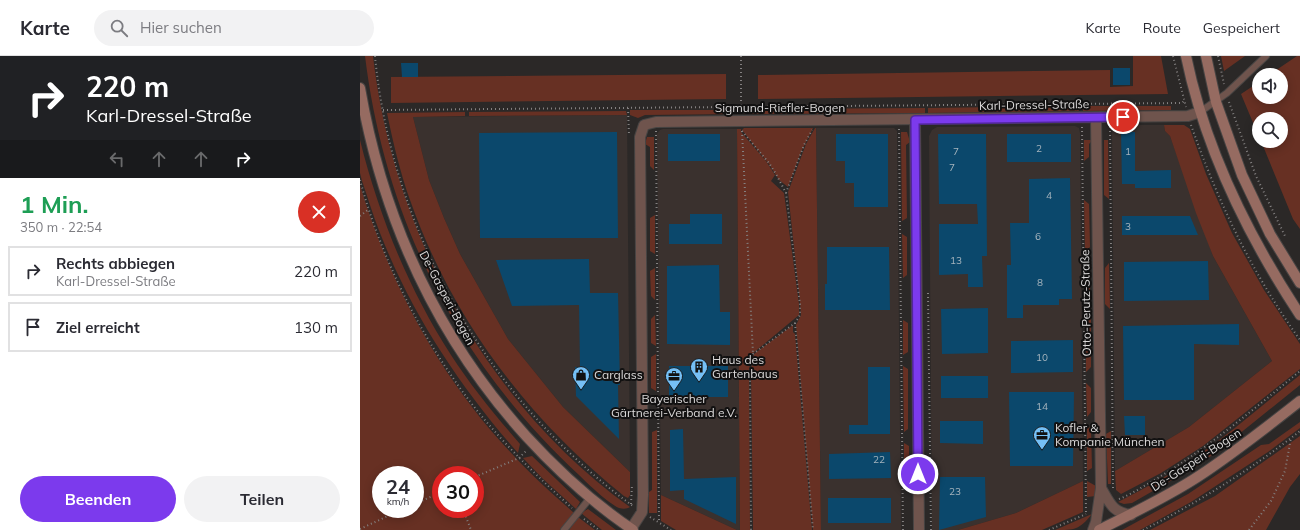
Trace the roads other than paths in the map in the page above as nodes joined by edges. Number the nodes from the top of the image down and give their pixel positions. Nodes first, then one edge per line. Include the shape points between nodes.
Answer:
1 (1186, 56) edge
2 (1206, 56) edge
3 (1266, 56) edge
4 (360, 88) edge
5 (1216, 102) junction
6 (1200, 112) junction
7 (1096, 118) junction
8 (915, 120) junction
9 (1300, 283) edge
10 (1300, 315) edge
11 (1300, 401) edge
12 (1101, 488) junction
13 (590, 498) junction
14 (1131, 515) junction
15 (564, 530) edge
16 (632, 530) edge
17 (919, 530) edge
18 (1093, 530) edge
19 (1099, 530) edge

1 - 6 main road
2 - 5 main road
3 - 5 lane
4 - 13 main road, De-Gasperi-Bogen via 378,173 400,237 450,335 477,376 511,419 549,461
5 - 6 lane
5 - 9 main road via 1242,175 1270,234
6 - 7 street, Karl-Dressel-Straße via 1188,116
6 - 10 main road via 1226,182 1255,242
7 - 8 street, Karl-Dressel-Straße
7 - 12 street, Otto-Perutz-Straße
8 - 16 street, Sigmund-Riefler-Bogen via 818,121 742,126 656,122 644,125 640,137 643,495 642,512
8 - 17 street
11 - 14 main road, De-Gasperi-Bogen via 1198,477
12 - 14 street via 1114,509
12 - 18 street, Otto-Perutz-Straße
13 - 15 lane
13 - 16 main road, De-Gasperi-Bogen
14 - 19 main road, De-Gasperi-Bogen

